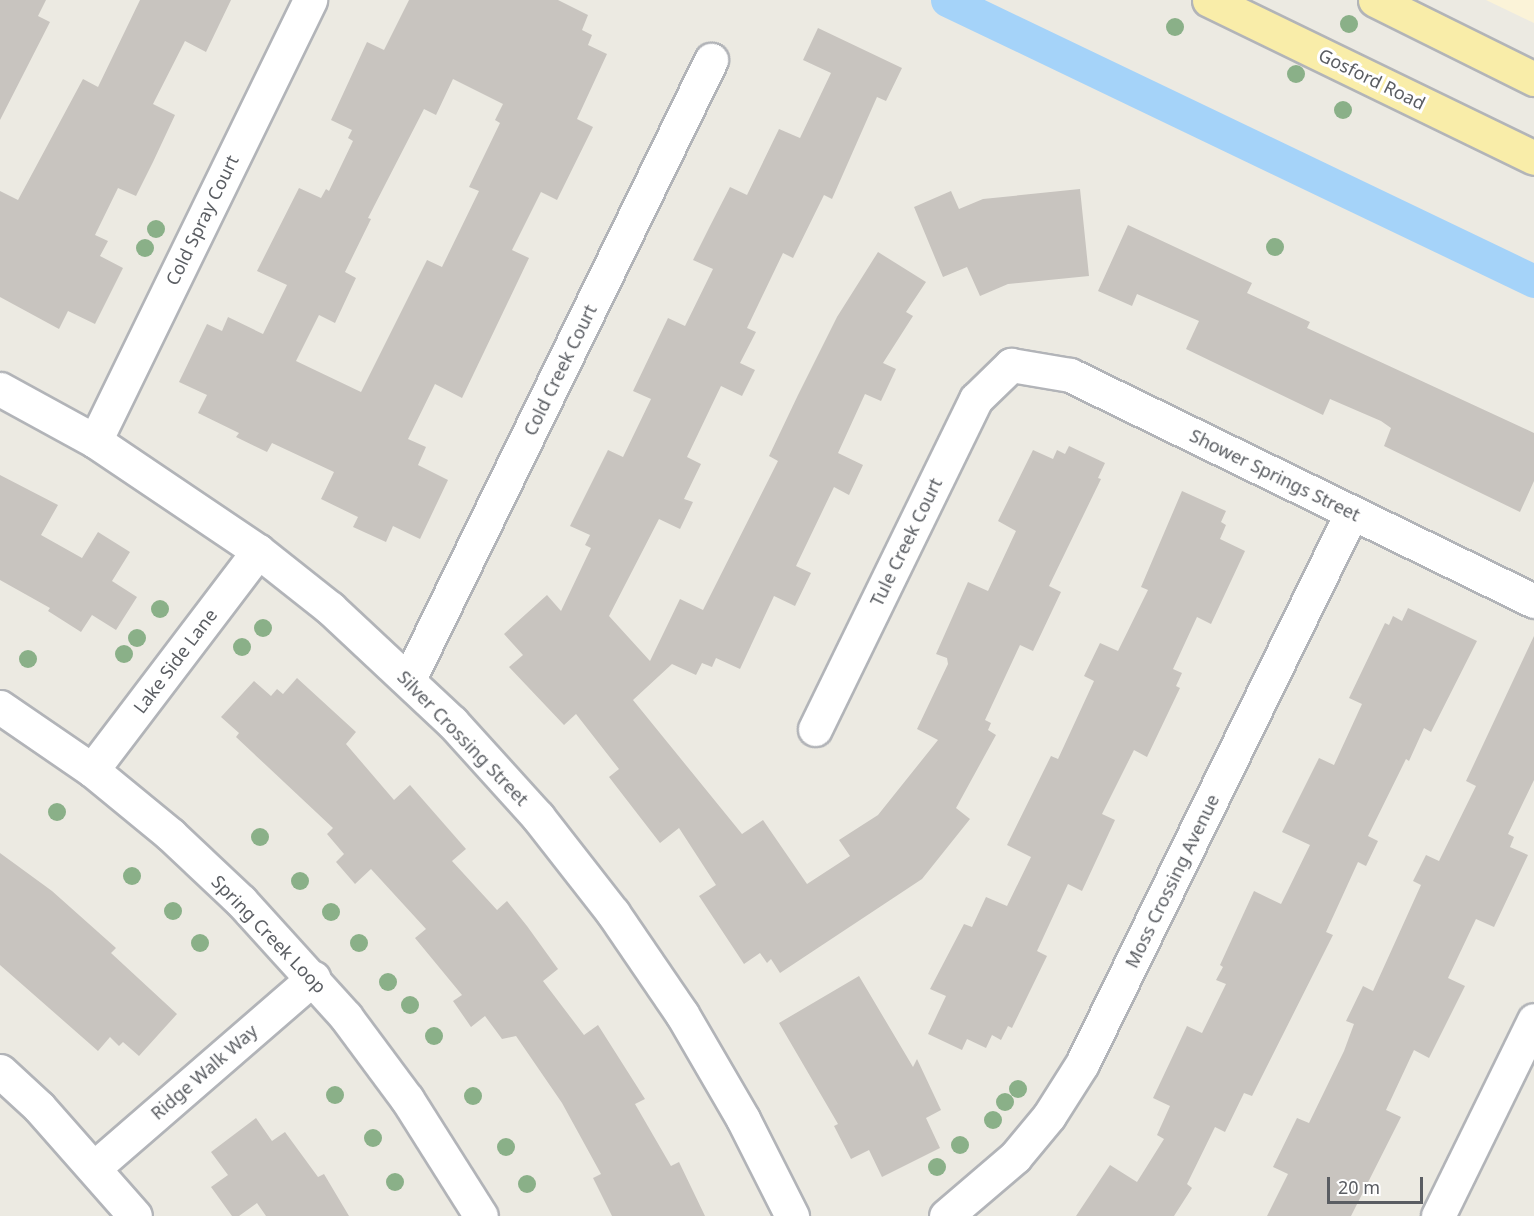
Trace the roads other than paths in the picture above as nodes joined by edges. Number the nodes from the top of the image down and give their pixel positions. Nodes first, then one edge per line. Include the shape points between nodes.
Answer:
1 (310, 0) edge
2 (1209, 0) edge
3 (1376, 0) edge
4 (711, 60) dead end
5 (1534, 79) edge
6 (1534, 158) edge
7 (1011, 365) joint
8 (0, 389) edge
9 (95, 441) junction
10 (1352, 512) junction
11 (258, 551) junction
12 (1534, 601) edge
13 (409, 679) junction
14 (0, 707) edge
15 (815, 729) dead end
16 (92, 770) junction
17 (313, 978) junction
18 (1534, 1020) edge
19 (0, 1071) edge
20 (95, 1167) junction
21 (135, 1216) edge
22 (481, 1216) edge
23 (792, 1216) edge
24 (946, 1216) edge
25 (1438, 1216) edge

1 - 9 street, Cold Spray Court
2 - 6 main road, Gosford Road
3 - 5 main road
4 - 13 street, Cold Creek Court
7 - 10 street, Shower Springs Street via 1070,375
7 - 15 street, Tule Creek Court via 976,399
8 - 9 street, Silver Crossing Street
9 - 11 street, Silver Crossing Street
10 - 12 street, Shower Springs Street
10 - 24 street, Moss Crossing Avenue via 1082,1064 1050,1116 1015,1157
11 - 13 street, Silver Crossing Street
11 - 16 street, Lake Side Lane
13 - 23 street, Silver Crossing Street via 538,818 613,913 682,1014 743,1119
14 - 16 street, Spring Creek Loop
16 - 17 street, Spring Creek Loop via 171,835 241,901
17 - 20 street, Ridge Walk Way
17 - 22 street, Spring Creek Loop via 407,1098
18 - 25 street
19 - 20 street
20 - 21 street

